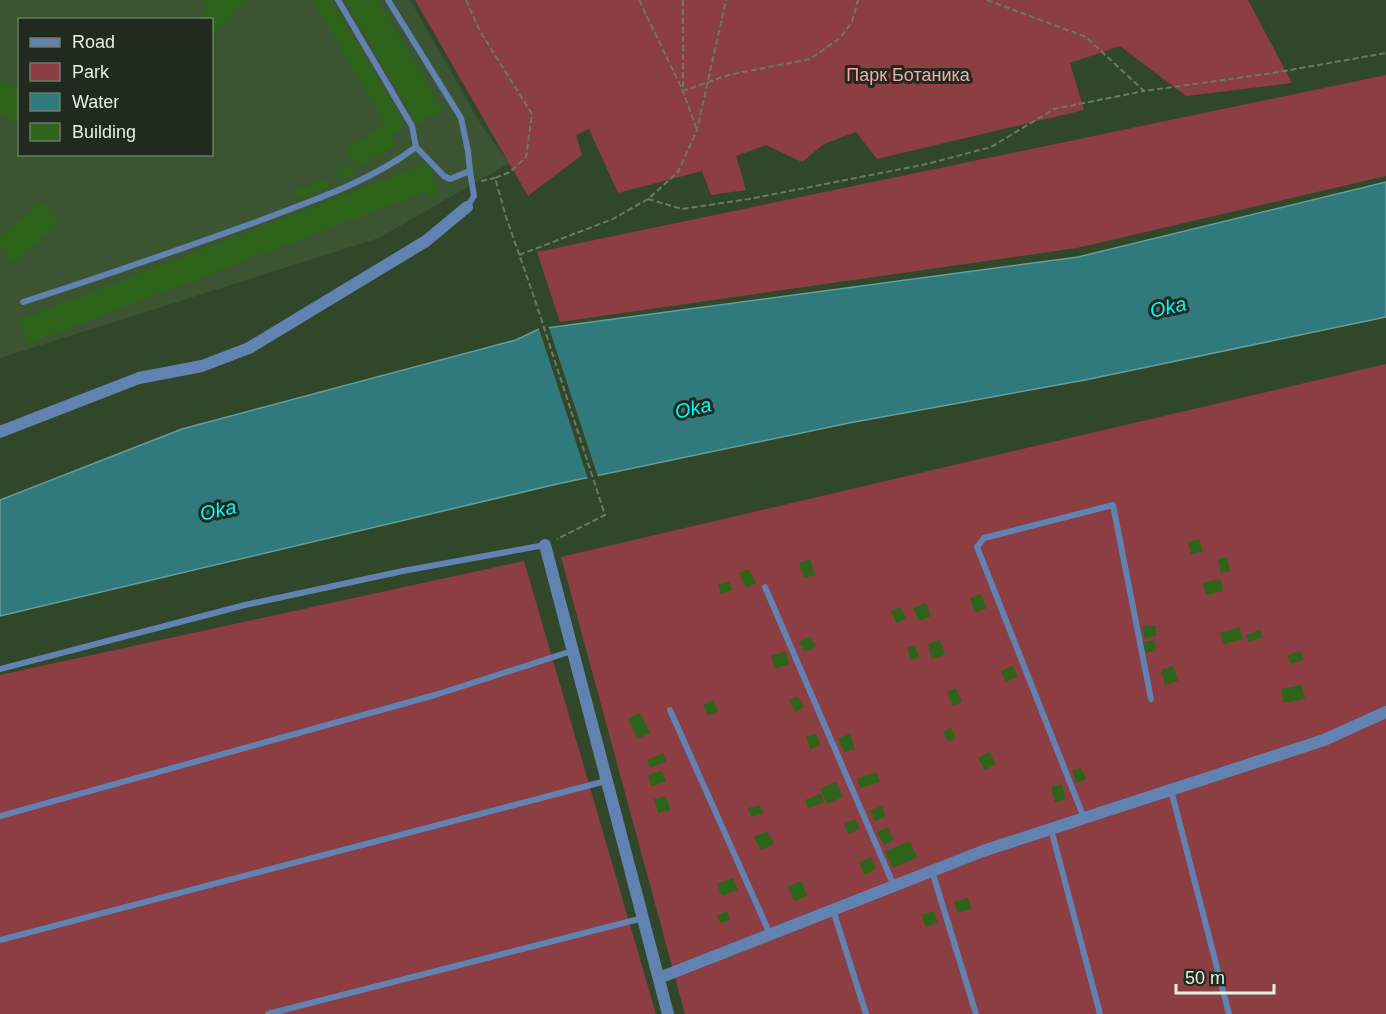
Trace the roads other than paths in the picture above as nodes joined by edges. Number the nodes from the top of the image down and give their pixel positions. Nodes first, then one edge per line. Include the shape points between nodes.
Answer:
1 (338, 0) edge
2 (388, 0) edge
3 (416, 147) junction
4 (470, 171) junction
5 (467, 207) joint
6 (23, 302) dead end
7 (0, 432) edge
8 (545, 545) joint
9 (765, 587) dead end
10 (572, 651) junction
11 (0, 669) edge
12 (1150, 699) dead end
13 (670, 710) dead end
14 (1386, 712) edge
15 (606, 781) junction
16 (1171, 790) junction
17 (0, 816) edge
18 (1084, 818) junction
19 (1051, 829) junction
20 (932, 871) junction
21 (894, 886) junction
22 (833, 910) junction
23 (642, 918) junction
24 (770, 934) junction
25 (0, 940) edge
26 (659, 978) junction
27 (268, 1014) edge
28 (668, 1014) edge
29 (866, 1014) edge
30 (976, 1014) edge
31 (1100, 1014) edge
32 (1229, 1014) edge

1 - 3 lane via 412,126
2 - 4 lane via 461,118
3 - 4 lane via 450,180
3 - 6 lane via 345,188 133,267
4 - 5 lane via 474,196
5 - 7 street via 426,241 249,348 202,366 139,378
8 - 10 street
8 - 11 lane via 245,605
9 - 21 lane
10 - 15 street
10 - 17 lane via 423,698
12 - 18 lane via 1113,505 984,538 977,548
13 - 24 lane
14 - 16 street via 1324,740
15 - 23 street
15 - 25 lane
16 - 18 street
16 - 32 lane
18 - 19 street
19 - 20 street
19 - 31 lane
20 - 21 street
20 - 30 lane
21 - 22 street
22 - 24 street
22 - 29 lane
23 - 26 street
23 - 27 lane
24 - 26 street
26 - 28 street

